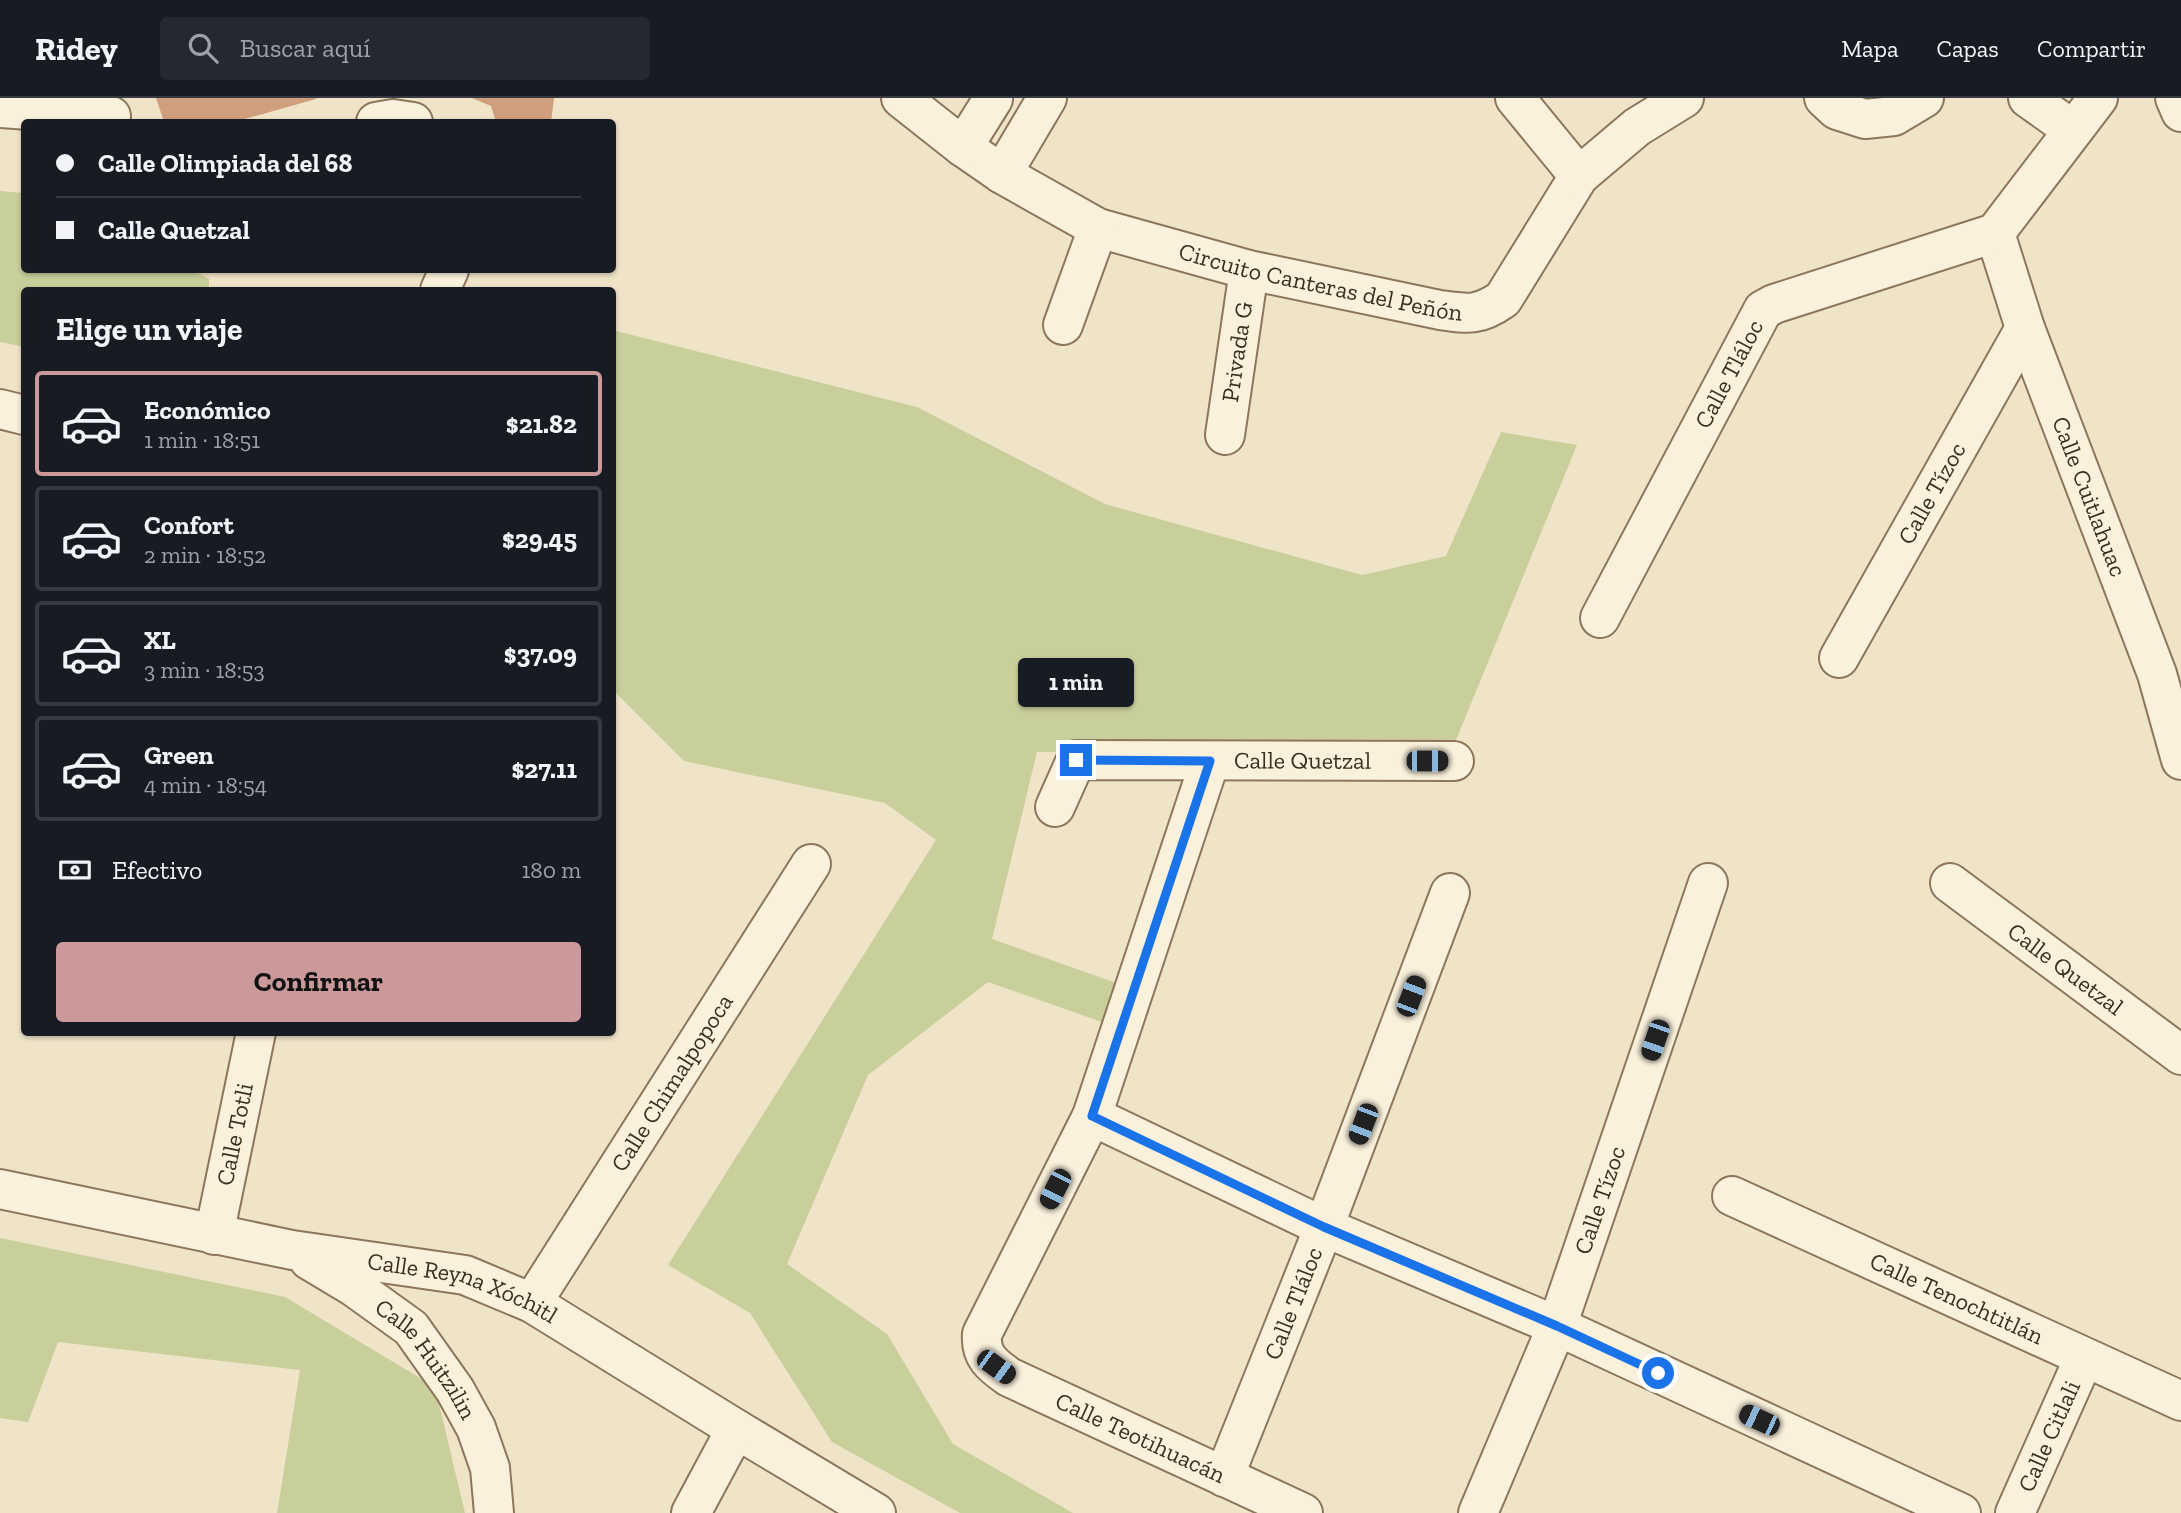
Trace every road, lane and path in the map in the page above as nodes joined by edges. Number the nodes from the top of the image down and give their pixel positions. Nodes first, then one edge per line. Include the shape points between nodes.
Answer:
1 (901, 98) edge
2 (1047, 98) edge
3 (1515, 98) edge
4 (1684, 98) edge
5 (1824, 98) edge
6 (1924, 98) edge
7 (2028, 98) edge
8 (2098, 98) edge
9 (2175, 98) edge
10 (993, 99) edge
11 (0, 108) edge
12 (111, 112) edge
13 (2181, 112) edge
14 (2073, 130) junction
15 (963, 146) junction
16 (1002, 174) junction
17 (1579, 176) junction
18 (1098, 228) junction
19 (1996, 233) junction
20 (1249, 270) junction
21 (1063, 325) dead end
22 (2025, 328) junction
23 (0, 409) edge
24 (21, 414) edge
25 (1225, 435) dead end
26 (1600, 618) dead end
27 (1839, 658) dead end
28 (2169, 669) edge
29 (2181, 760) edge
30 (1210, 761) junction
31 (1454, 761) dead end
32 (1055, 807) dead end
33 (811, 864) dead end
34 (1708, 883) dead end
35 (1950, 883) dead end
36 (1450, 893) dead end
37 (255, 1036) edge
38 (2181, 1055) edge
39 (1092, 1116) junction
40 (0, 1189) edge
41 (1732, 1196) dead end
42 (1324, 1227) junction
43 (214, 1235) junction
44 (292, 1250) junction
45 (532, 1303) junction
46 (1557, 1326) junction
47 (2084, 1358) junction
48 (2181, 1401) edge
49 (736, 1429) junction
50 (1224, 1477) junction
51 (494, 1513) edge
52 (691, 1513) edge
53 (876, 1513) edge
54 (1303, 1513) edge
55 (1478, 1513) edge
56 (1961, 1513) edge
57 (2015, 1513) edge

1 - 15 street, Circuito Canteras del Peñón
2 - 16 street
3 - 17 street
4 - 17 street, Circuito Canteras del Peñón via 1637,127
5 - 6 street via 1837,110 1865,119 1894,116
7 - 14 street
8 - 14 street
9 - 13 street
10 - 15 street
11 - 12 street
14 - 19 street
15 - 16 street, Circuito Canteras del Peñón
16 - 18 street, Circuito Canteras del Peñón
17 - 20 street, Circuito Canteras del Peñón via 1503,299 1485,311 1440,310
18 - 20 street, Circuito Canteras del Peñón
18 - 21 street
19 - 22 street, Calle Cuitlahuac
19 - 26 street, Calle Tláloc via 1763,310
20 - 25 street, Privada G
22 - 27 street, Calle Tízoc
22 - 28 street, Calle Cuitlahuac
23 - 24 street
28 - 29 street, Calle Cuitlahuac
30 - 31 street, Calle Quetzal
30 - 32 street, Calle Quetzal via 1076,760
30 - 39 street
33 - 45 street, Calle Chimalpopoca
34 - 46 street, Calle Tízoc
35 - 38 street, Calle Quetzal
36 - 42 street, Calle Tláloc
37 - 43 street, Calle Totli
39 - 42 street
39 - 50 street, Calle Teotihuacán via 982,1334 984,1355 1009,1377
40 - 43 street, Calle Reyna Xóchitl
41 - 47 street, Calle Tenochtitlán
42 - 46 street
42 - 50 street, Calle Tláloc
43 - 44 street, Calle Reyna Xóchitl
44 - 45 street, Calle Reyna Xóchitl via 465,1275
44 - 51 street, Calle Huitzilin via 411,1328 477,1428 490,1468
45 - 49 street, Calle Reyna Xóchitl
46 - 55 street, Calle Tízoc
46 - 56 street
47 - 48 street, Calle Tenochtitlán
47 - 57 street, Calle Citlali
49 - 52 street
49 - 53 street, Calle Reyna Xóchitl
50 - 54 street, Calle Teotihuacán

